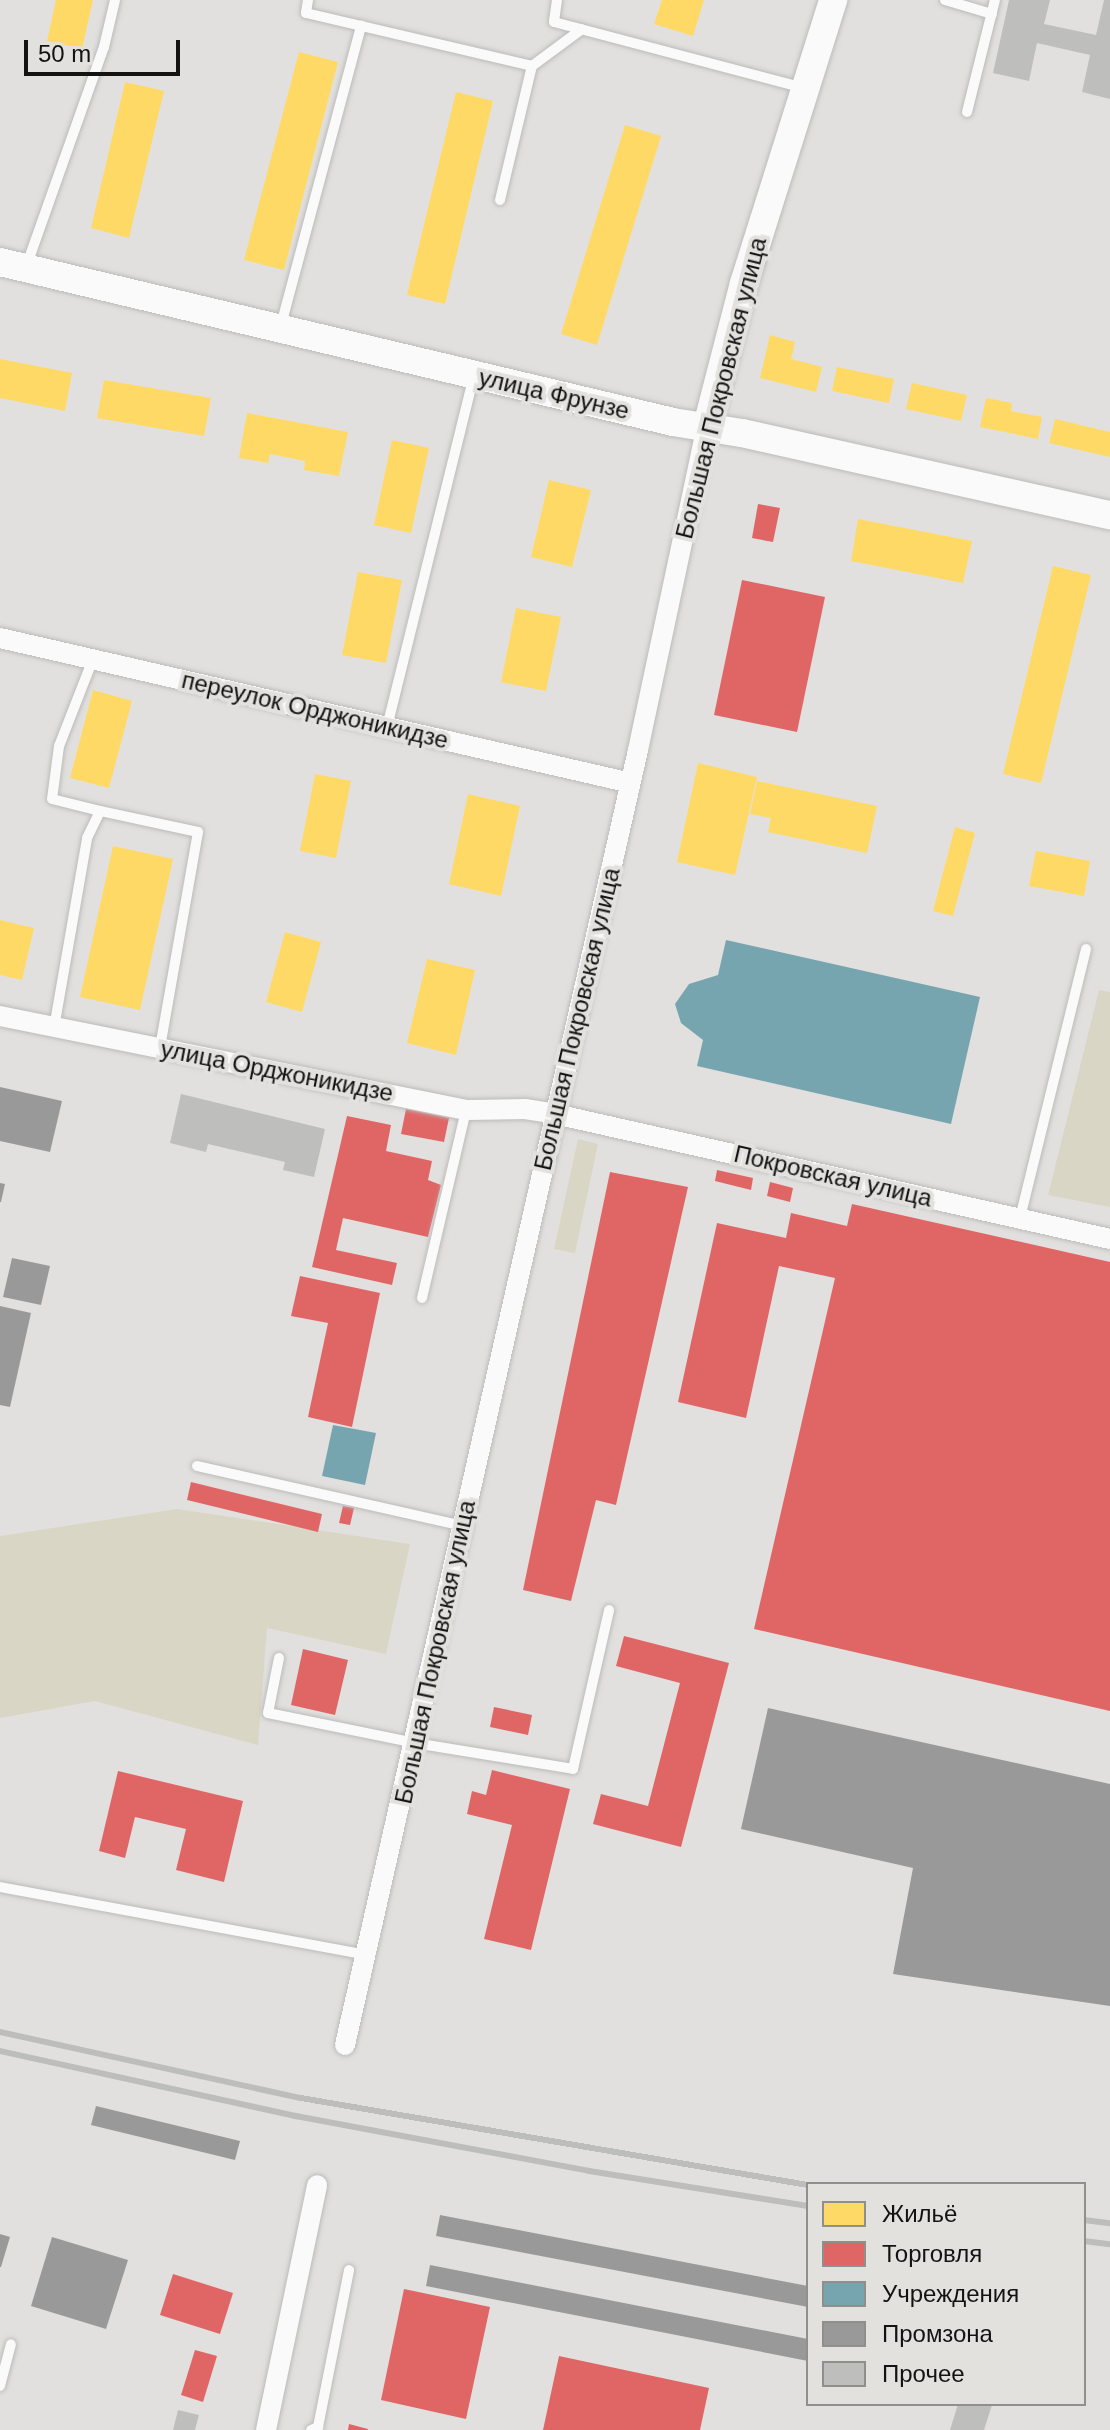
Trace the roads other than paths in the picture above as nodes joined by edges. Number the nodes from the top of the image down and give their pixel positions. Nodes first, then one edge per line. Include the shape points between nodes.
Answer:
1 (115, 0) edge
2 (308, 0) edge
3 (557, 0) edge
4 (833, 0) edge
5 (945, 0) edge
6 (995, 0) edge
7 (992, 14) junction
8 (361, 26) junction
9 (582, 29) junction
10 (532, 66) junction
11 (805, 89) junction
12 (967, 112) dead end
13 (500, 200) dead end
14 (13, 265) edge
15 (280, 328) junction
16 (474, 376) junction
17 (707, 426) junction
18 (1110, 515) edge
19 (0, 638) edge
20 (93, 659) junction
21 (387, 727) junction
22 (631, 783) junction
23 (100, 811) junction
24 (1086, 949) dead end
25 (0, 1016) edge
26 (54, 1028) junction
27 (160, 1047) junction
28 (466, 1110) junction
29 (555, 1114) junction
30 (1020, 1218) junction
31 (1110, 1239) edge
32 (422, 1298) dead end
33 (197, 1466) dead end
34 (461, 1535) junction
35 (609, 1610) dead end
36 (279, 1658) dead end
37 (415, 1743) junction
38 (0, 1887) edge
39 (368, 1956) junction
40 (345, 2045) dead end
41 (317, 2185) dead end
42 (349, 2270) dead end
43 (11, 2344) dead end
44 (0, 2386) edge
45 (266, 2430) edge
46 (311, 2430) edge

1 - 14 lane via 104,47
2 - 8 lane via 306,13
3 - 9 lane via 554,22
4 - 11 main road, Большая Покровская улица
5 - 7 lane
6 - 7 lane
7 - 12 lane
8 - 10 lane
8 - 15 lane
9 - 10 lane
9 - 11 lane
10 - 13 lane
11 - 17 main road, Большая Покровская улица via 744,283
14 - 15 main road, улица Фрунзе
15 - 16 main road, улица Фрунзе
16 - 17 main road, улица Фрунзе
16 - 21 lane
17 - 18 main road, улица Фрунзе
17 - 22 street, Большая Покровская улица
19 - 20 street, переулок Орджоникидзе
20 - 21 street, переулок Орджоникидзе
20 - 23 lane via 59,746 52,799
21 - 22 street, переулок Орджоникидзе
22 - 29 street, Большая Покровская улица
23 - 26 lane via 87,838
23 - 27 lane via 198,832
24 - 30 lane
25 - 26 street, улица Орджоникидзе
26 - 27 street, улица Орджоникидзе
27 - 28 street, улица Орджоникидзе
28 - 29 street, улица Орджоникидзе
28 - 32 lane
29 - 30 street, Покровская улица
29 - 34 street, Большая Покровская улица
30 - 31 street, Покровская улица
33 - 34 lane
34 - 37 street, Большая Покровская улица
35 - 37 lane via 573,1769
36 - 37 lane via 268,1713
37 - 39 street, Большая Покровская улица
38 - 39 lane
39 - 40 street, Большая Покровская улица
41 - 45 street
42 - 46 lane via 318,2427
43 - 44 lane

